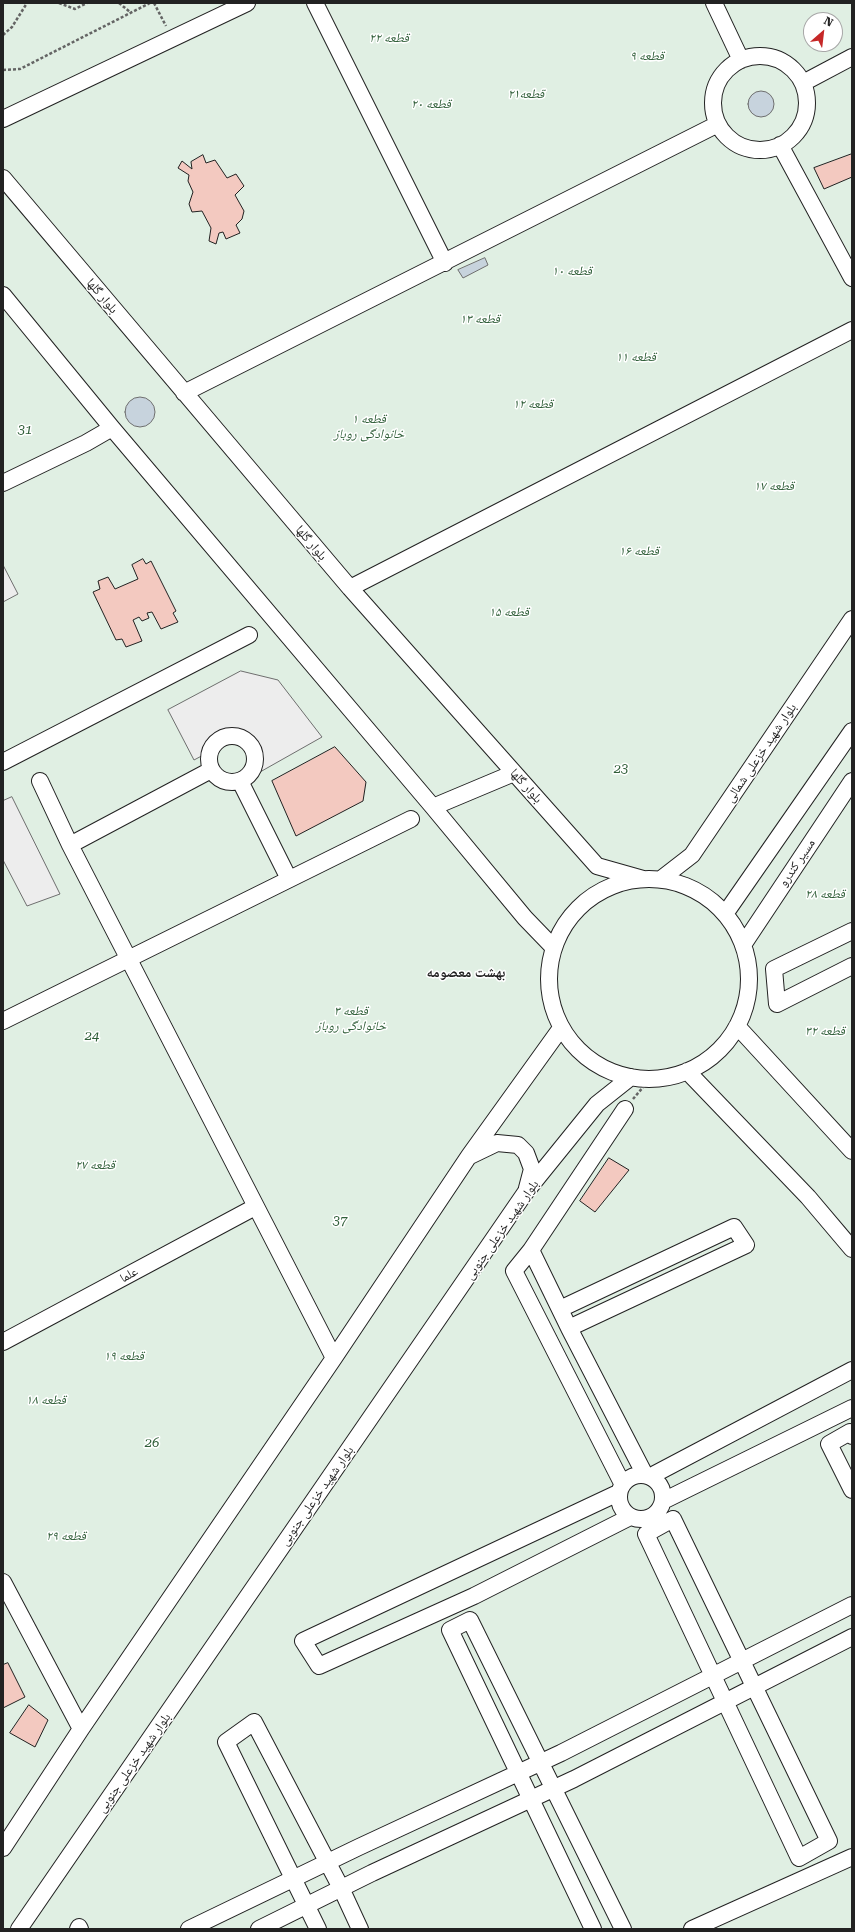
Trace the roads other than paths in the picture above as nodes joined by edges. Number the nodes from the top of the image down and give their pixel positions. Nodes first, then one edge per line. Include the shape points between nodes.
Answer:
1 (247, 3) edge
2 (315, 3) edge
3 (714, 3) edge
4 (852, 57) edge
5 (741, 60) junction
6 (802, 83) junction
7 (3, 119) edge
8 (718, 124) junction
9 (780, 146) junction
10 (3, 178) edge
11 (445, 263) junction
12 (852, 278) edge
13 (3, 296) edge
14 (852, 330) edge
15 (184, 393) junction
16 (112, 428) junction
17 (3, 483) edge
18 (350, 588) junction
19 (852, 619) edge
20 (249, 635) dead end
21 (852, 731) edge
22 (3, 762) edge
23 (211, 770) junction
24 (514, 773) junction
25 (40, 781) dead end
26 (240, 781) junction
27 (852, 781) edge
28 (433, 807) junction
29 (411, 819) dead end
30 (70, 845) junction
31 (289, 879) junction
32 (643, 879) junction
33 (661, 879) junction
34 (725, 914) junction
35 (852, 931) edge
36 (743, 944) junction
37 (554, 947) junction
38 (128, 959) junction
39 (852, 966) edge
40 (3, 1021) edge
41 (737, 1026) junction
42 (561, 1028) junction
43 (687, 1072) junction
44 (631, 1078) junction
45 (625, 1109) road end
46 (852, 1152) edge
47 (469, 1156) junction
48 (525, 1193) junction
49 (255, 1207) junction
50 (852, 1249) edge
51 (531, 1250) junction
52 (560, 1310) junction
53 (568, 1328) junction
54 (3, 1342) edge
55 (334, 1358) junction
56 (852, 1370) edge
57 (852, 1408) edge
58 (852, 1436) edge
59 (648, 1475) junction
60 (620, 1488) junction
61 (852, 1490) edge
62 (663, 1501) junction
63 (630, 1517) junction
64 (3, 1582) edge
65 (852, 1605) edge
66 (852, 1637) edge
67 (742, 1661) junction
68 (713, 1676) junction
69 (754, 1687) junction
70 (725, 1702) junction
71 (81, 1730) junction
72 (541, 1763) junction
73 (518, 1773) junction
74 (554, 1789) junction
75 (531, 1799) junction
76 (3, 1848) edge
77 (852, 1857) edge
78 (328, 1862) junction
79 (295, 1879) junction
80 (342, 1888) junction
81 (306, 1906) junction
82 (19, 1929) edge
83 (189, 1929) edge
84 (259, 1929) edge
85 (318, 1929) edge
86 (360, 1929) edge
87 (594, 1929) edge
88 (623, 1929) edge
89 (692, 1929) edge

1 - 7 lane
2 - 11 lane
3 - 5 lane
4 - 6 lane
5 - 6 lane via 755,56 783,62 794,71
5 - 8 lane via 729,68 719,80 714,94
6 - 9 lane via 807,97 807,112 802,126
8 - 9 lane via 727,136 738,144 752,149
8 - 11 lane
9 - 12 lane
10 - 15 lane, بلوار گلها
11 - 15 lane
13 - 16 lane
14 - 18 lane
15 - 18 lane, بلوار گلها
16 - 17 lane
16 - 28 lane
18 - 24 lane, بلوار گلها
19 - 33 lane, بلوار شهید خزعلی شمالی via 692,855
20 - 22 lane
21 - 34 lane
23 - 26 lane via 223,780
23 - 26 lane via 209,755 216,742 222,737 237,736 250,744 256,758 251,773
23 - 30 lane
24 - 28 lane
24 - 32 lane, بلوار گلها via 597,866
25 - 30 lane
26 - 31 lane
27 - 36 lane, مسیر کندرو
28 - 37 lane via 525,918
29 - 31 lane
30 - 38 lane
31 - 38 lane
32 - 33 lane
32 - 37 lane via 604,889 592,898 573,913
33 - 34 lane via 690,888 707,897
34 - 36 lane
35 - 39 lane via 774,969 777,1004
36 - 41 lane via 748,961 749,983 744,1011
37 - 42 lane via 548,974 551,1002
38 - 40 lane
38 - 49 lane
41 - 43 lane via 724,1045
41 - 46 lane
42 - 44 lane via 579,1051 603,1068
42 - 47 lane
43 - 44 lane via 669,1077
43 - 50 lane via 808,1197
44 - 48 lane, بلوار شهید خزعلی جنوبی via 597,1104
45 - 51 lane
47 - 48 lane via 497,1143 518,1145 526,1153 532,1169
47 - 55 lane
48 - 82 lane, بلوار شهید خزعلی جنوبی
49 - 54 lane, علما
49 - 55 lane
51 - 52 lane
51 - 60 lane via 514,1271
52 - 53 lane
52 - 53 lane via 734,1227 746,1245
53 - 59 lane
55 - 71 lane
56 - 59 lane
57 - 62 lane
58 - 61 lane via 850,1432 829,1444
59 - 60 lane via 637,1474
59 - 62 lane via 661,1487
60 - 63 lane via 620,1507
60 - 63 lane via 304,1641 318,1666 474,1596
62 - 63 lane via 657,1513 644,1520
64 - 71 lane
65 - 67 lane
66 - 69 lane
67 - 68 lane
67 - 68 lane via 673,1519 646,1534
67 - 69 lane
68 - 70 lane
68 - 72 lane
69 - 70 lane
69 - 70 lane via 829,1841 799,1858
70 - 74 lane
71 - 76 lane
72 - 73 lane
72 - 73 lane via 470,1620 450,1630
72 - 74 lane
73 - 75 lane
73 - 78 lane
74 - 75 lane
74 - 88 lane
75 - 80 lane
75 - 87 lane
77 - 89 lane
78 - 79 lane
78 - 79 lane via 254,1722 226,1742
78 - 80 lane
79 - 81 lane
79 - 83 lane
80 - 81 lane
80 - 86 lane
81 - 84 lane
81 - 85 lane

